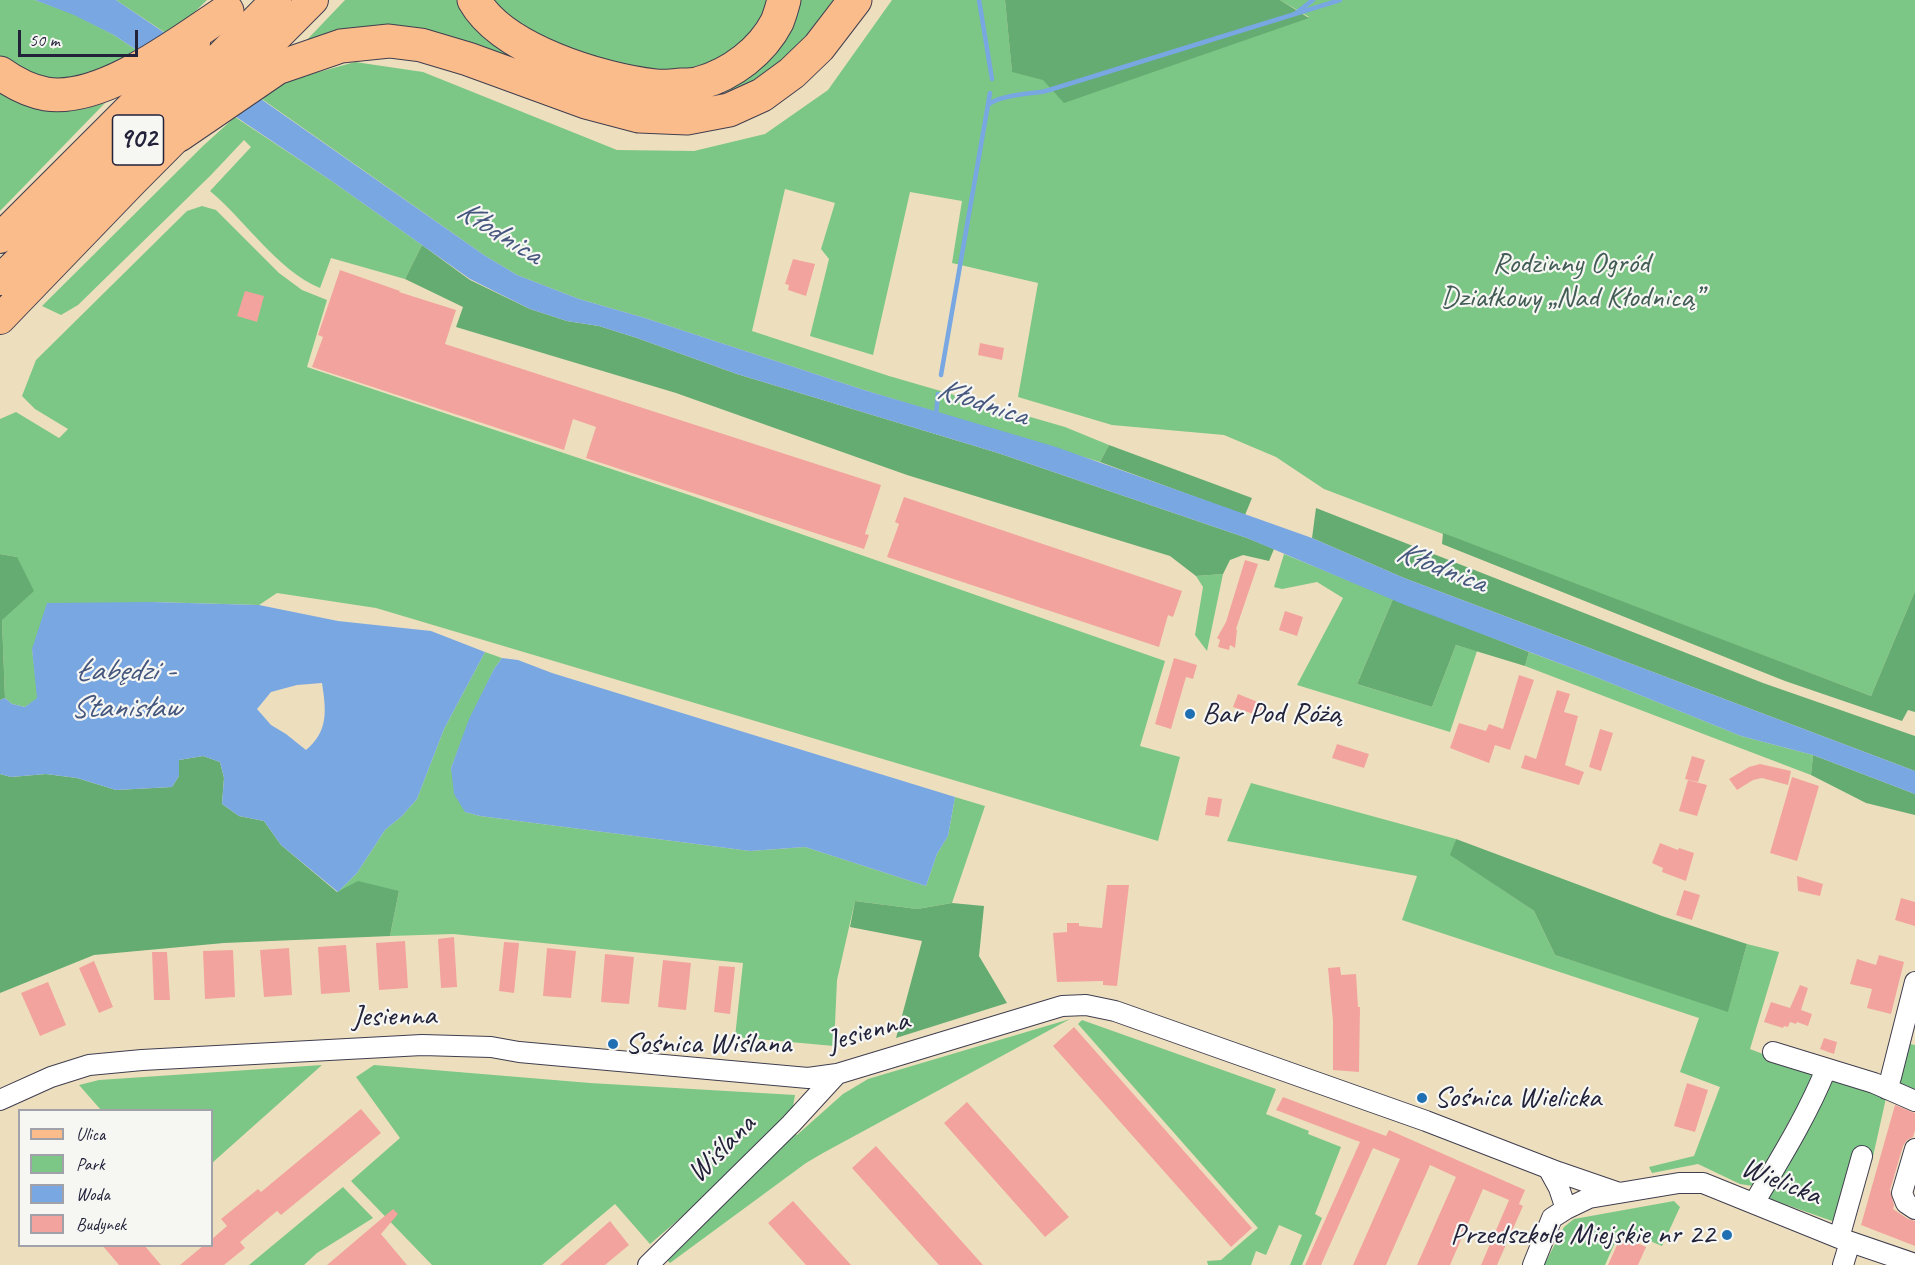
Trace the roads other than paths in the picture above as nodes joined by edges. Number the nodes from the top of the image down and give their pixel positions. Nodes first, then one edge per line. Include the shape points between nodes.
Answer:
1 (276, 0) edge
2 (313, 0) edge
3 (474, 0) edge
4 (784, 0) edge
5 (855, 0) edge
6 (232, 5) edge
7 (0, 73) edge
8 (179, 135) junction
9 (0, 238) edge
10 (0, 280) edge
11 (0, 319) edge
12 (1915, 982) edge
13 (1773, 1052) dead end
14 (1826, 1069) junction
15 (837, 1074) junction
16 (1887, 1089) junction
17 (0, 1100) edge
18 (1915, 1101) edge
19 (1915, 1149) edge
20 (1862, 1156) dead end
21 (1548, 1168) junction
22 (1619, 1193) junction
23 (1754, 1203) junction
24 (1566, 1209) junction
25 (1915, 1209) edge
26 (1845, 1240) junction
27 (1915, 1264) edge
28 (648, 1265) edge
29 (1533, 1265) edge
30 (1843, 1265) edge

1 - 10 main road, 902
2 - 8 main road
3 - 4 highway via 495,25 524,45 569,66 656,87 699,84 732,70 759,47 777,21
5 - 8 highway via 819,47 792,73 762,95 729,110 687,118 639,116 586,102 468,59 421,45 389,41 341,46 277,68
6 - 7 highway via 139,69 100,86 67,94 46,94 16,84
6 - 9 main road, 902
8 - 11 main road
12 - 16 street
13 - 14 street
14 - 16 street
14 - 23 street via 1798,1129
15 - 17 street, Jesienna via 808,1078 491,1047 411,1046 89,1065
15 - 21 street, Jesienna via 1062,1006 1086,1005 1223,1048
15 - 28 street, Wiślana
16 - 18 street
19 - 25 street via 1902,1193 1906,1203
20 - 26 street
21 - 22 street, Jesienna
21 - 24 street
22 - 23 street, Wielicka via 1703,1183
22 - 24 street, Wielicka via 1589,1198
23 - 26 street, Wielicka
24 - 29 street via 1552,1218
26 - 27 street, Wielicka
26 - 30 street

